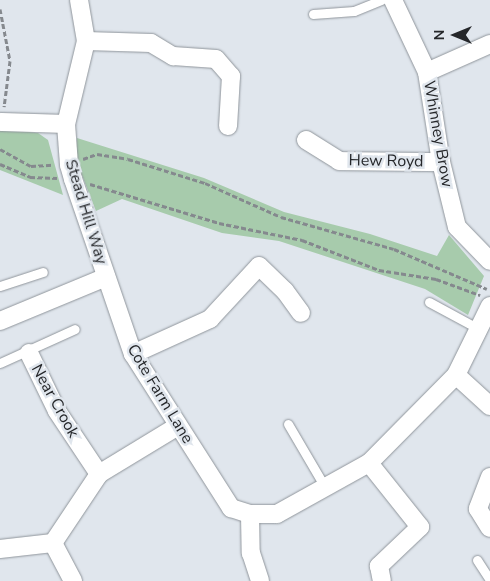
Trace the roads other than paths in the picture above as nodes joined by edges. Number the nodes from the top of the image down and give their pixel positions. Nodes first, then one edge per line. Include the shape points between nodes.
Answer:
1 (79, 0) edge
2 (381, 0) edge
3 (393, 0) edge
4 (313, 14) dead end
5 (86, 41) junction
6 (490, 44) edge
7 (427, 72) junction
8 (1, 122) edge
9 (66, 124) junction
10 (228, 126) dead end
11 (306, 140) dead end
12 (441, 162) junction
13 (490, 260) edge
14 (43, 272) dead end
15 (106, 277) junction
16 (0, 286) edge
17 (429, 302) dead end
18 (490, 306) edge
19 (301, 313) dead end
20 (0, 322) edge
21 (477, 328) junction
22 (74, 329) dead end
23 (29, 353) junction
24 (133, 354) junction
25 (0, 363) edge
26 (456, 375) junction
27 (490, 406) edge
28 (288, 424) dead end
29 (178, 426) junction
30 (369, 463) junction
31 (99, 474) junction
32 (490, 477) edge
33 (325, 487) junction
34 (250, 514) junction
35 (490, 528) edge
36 (53, 543) junction
37 (0, 549) edge
38 (477, 560) dead end
39 (490, 580) edge
40 (73, 581) edge
41 (260, 581) edge
42 (382, 581) edge

1 - 5 street, Stead Hill Way
2 - 4 lane via 354,11
3 - 7 street, Whinney Brow
5 - 9 street, Stead Hill Way
5 - 10 street via 151,43 173,56 216,58 231,76
6 - 7 street
7 - 12 street, Whinney Brow
8 - 9 street
9 - 15 street, Stead Hill Way via 71,172
11 - 12 street, Hew Royd via 339,161
12 - 13 street, Whinney Brow via 457,228
14 - 16 lane
15 - 20 street
15 - 24 street, Cote Farm Lane
17 - 21 lane
18 - 21 street, Cote Farm Lane
19 - 24 street via 285,291 259,266 210,319
21 - 26 street, Cote Farm Lane
22 - 23 lane, Near Crook
23 - 25 lane, Near Crook
23 - 31 street, Near Crook via 56,411
24 - 29 street, Cote Farm Lane
26 - 27 street
26 - 30 street, Cote Farm Lane
28 - 33 lane
29 - 31 street
29 - 34 street, Cote Farm Lane via 231,508
30 - 33 street, Cote Farm Lane
30 - 42 street via 420,527 379,566
31 - 36 street
32 - 35 street via 478,509
33 - 34 street, Cote Farm Lane via 277,514
34 - 41 street via 251,553
36 - 37 street
36 - 40 street
38 - 39 lane

